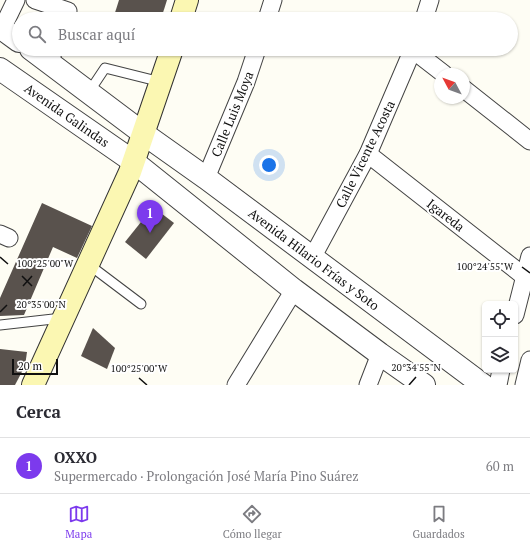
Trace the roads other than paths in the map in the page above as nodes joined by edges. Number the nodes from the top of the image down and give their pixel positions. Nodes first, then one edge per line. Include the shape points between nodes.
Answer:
1 (16, 0) edge
2 (35, 0) edge
3 (187, 0) edge
4 (273, 0) edge
5 (430, 0) edge
6 (69, 10) edge
7 (13, 12) edge
8 (183, 12) edge
9 (269, 12) edge
10 (426, 12) edge
11 (12, 15) edge
12 (7, 33) edge
13 (52, 56) edge
14 (170, 56) edge
15 (255, 56) edge
16 (410, 56) edge
17 (422, 56) edge
18 (437, 68) edge
19 (0, 69) edge
20 (161, 82) junction
21 (89, 92) junction
22 (470, 94) edge
23 (144, 134) junction
24 (530, 141) edge
25 (368, 154) junction
26 (134, 162) junction
27 (206, 178) junction
28 (530, 256) edge
29 (312, 258) junction
30 (88, 264) junction
31 (525, 277) junction
32 (294, 290) junction
33 (141, 304) dead end
34 (518, 304) edge
35 (63, 318) junction
36 (0, 325) edge
37 (380, 354) junction
38 (530, 360) edge
39 (500, 373) edge
40 (33, 385) edge
41 (236, 385) edge
42 (368, 385) edge
43 (424, 385) edge
44 (483, 385) edge
45 (498, 385) edge
46 (524, 385) edge

1 - 7 street
2 - 6 street
3 - 8 main road
4 - 9 street
5 - 10 street
11 - 12 street
13 - 21 street
14 - 20 main road
15 - 27 street, Calle Luis Moya
16 - 25 street, Calle Vicente Acosta
17 - 18 street
19 - 26 street, Avenida Galindas
20 - 21 lane via 104,68
20 - 23 main road
21 - 23 street
22 - 24 street
23 - 26 main road
23 - 27 street, Avenida Hilario Frías y Soto
25 - 29 street, Calle Vicente Acosta
25 - 31 street, Igareda
26 - 30 main road
26 - 32 street
27 - 29 street, Avenida Hilario Frías y Soto
28 - 31 street
29 - 44 street, Avenida Hilario Frías y Soto
30 - 33 lane
30 - 35 main road
31 - 34 street
32 - 37 street
32 - 41 street
35 - 36 lane
35 - 40 main road
37 - 42 street
37 - 43 street
38 - 46 street
39 - 45 street

